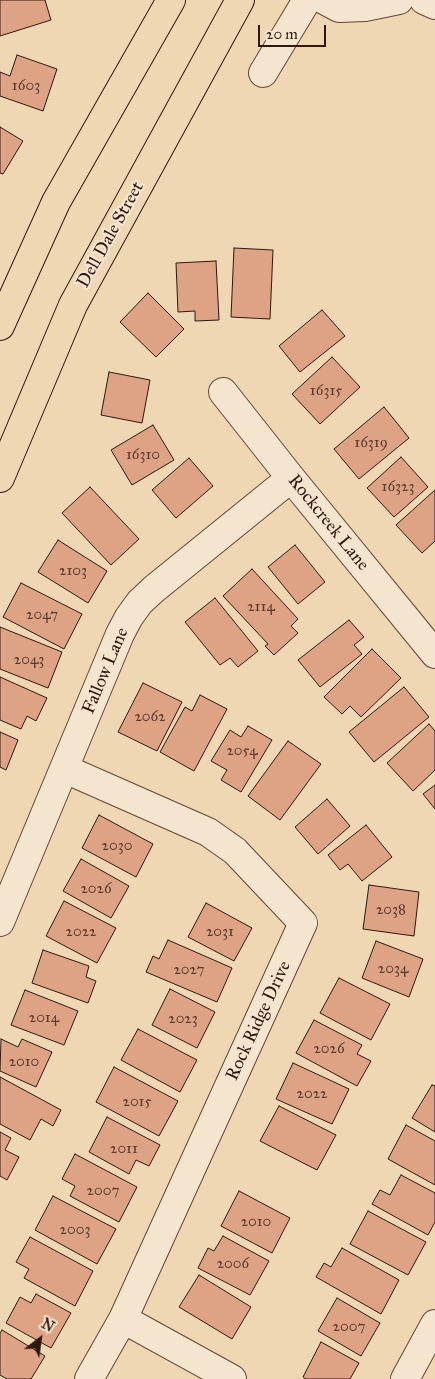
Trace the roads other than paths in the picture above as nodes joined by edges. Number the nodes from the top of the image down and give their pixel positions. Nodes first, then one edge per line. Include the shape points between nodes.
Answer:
1 (171, 0) edge
2 (240, 0) edge
3 (307, 0) edge
4 (324, 0) edge
5 (399, 0) edge
6 (424, 0) edge
7 (435, 5) edge
8 (263, 73) dead end
9 (0, 326) edge
10 (223, 392) dead end
11 (0, 478) edge
12 (291, 478) junction
13 (435, 654) edge
14 (65, 769) junction
15 (0, 922) edge
16 (123, 1319) junction
17 (435, 1324) edge
18 (89, 1379) edge
19 (232, 1379) edge
20 (404, 1379) edge

1 - 9 main road via 56,202
2 - 11 main road, Dell Dale Street via 73,305
3 - 8 street
4 - 5 street via 339,8 365,8
6 - 7 street
10 - 12 street, Rockcreek Lane
12 - 13 street, Rockcreek Lane
12 - 14 street, Fallow Lane via 159,585 129,616
14 - 15 street, Fallow Lane
14 - 16 street, Rock Ridge Drive via 208,832 235,851 303,923
16 - 18 street, Rock Ridge Drive
16 - 19 street
17 - 20 street

